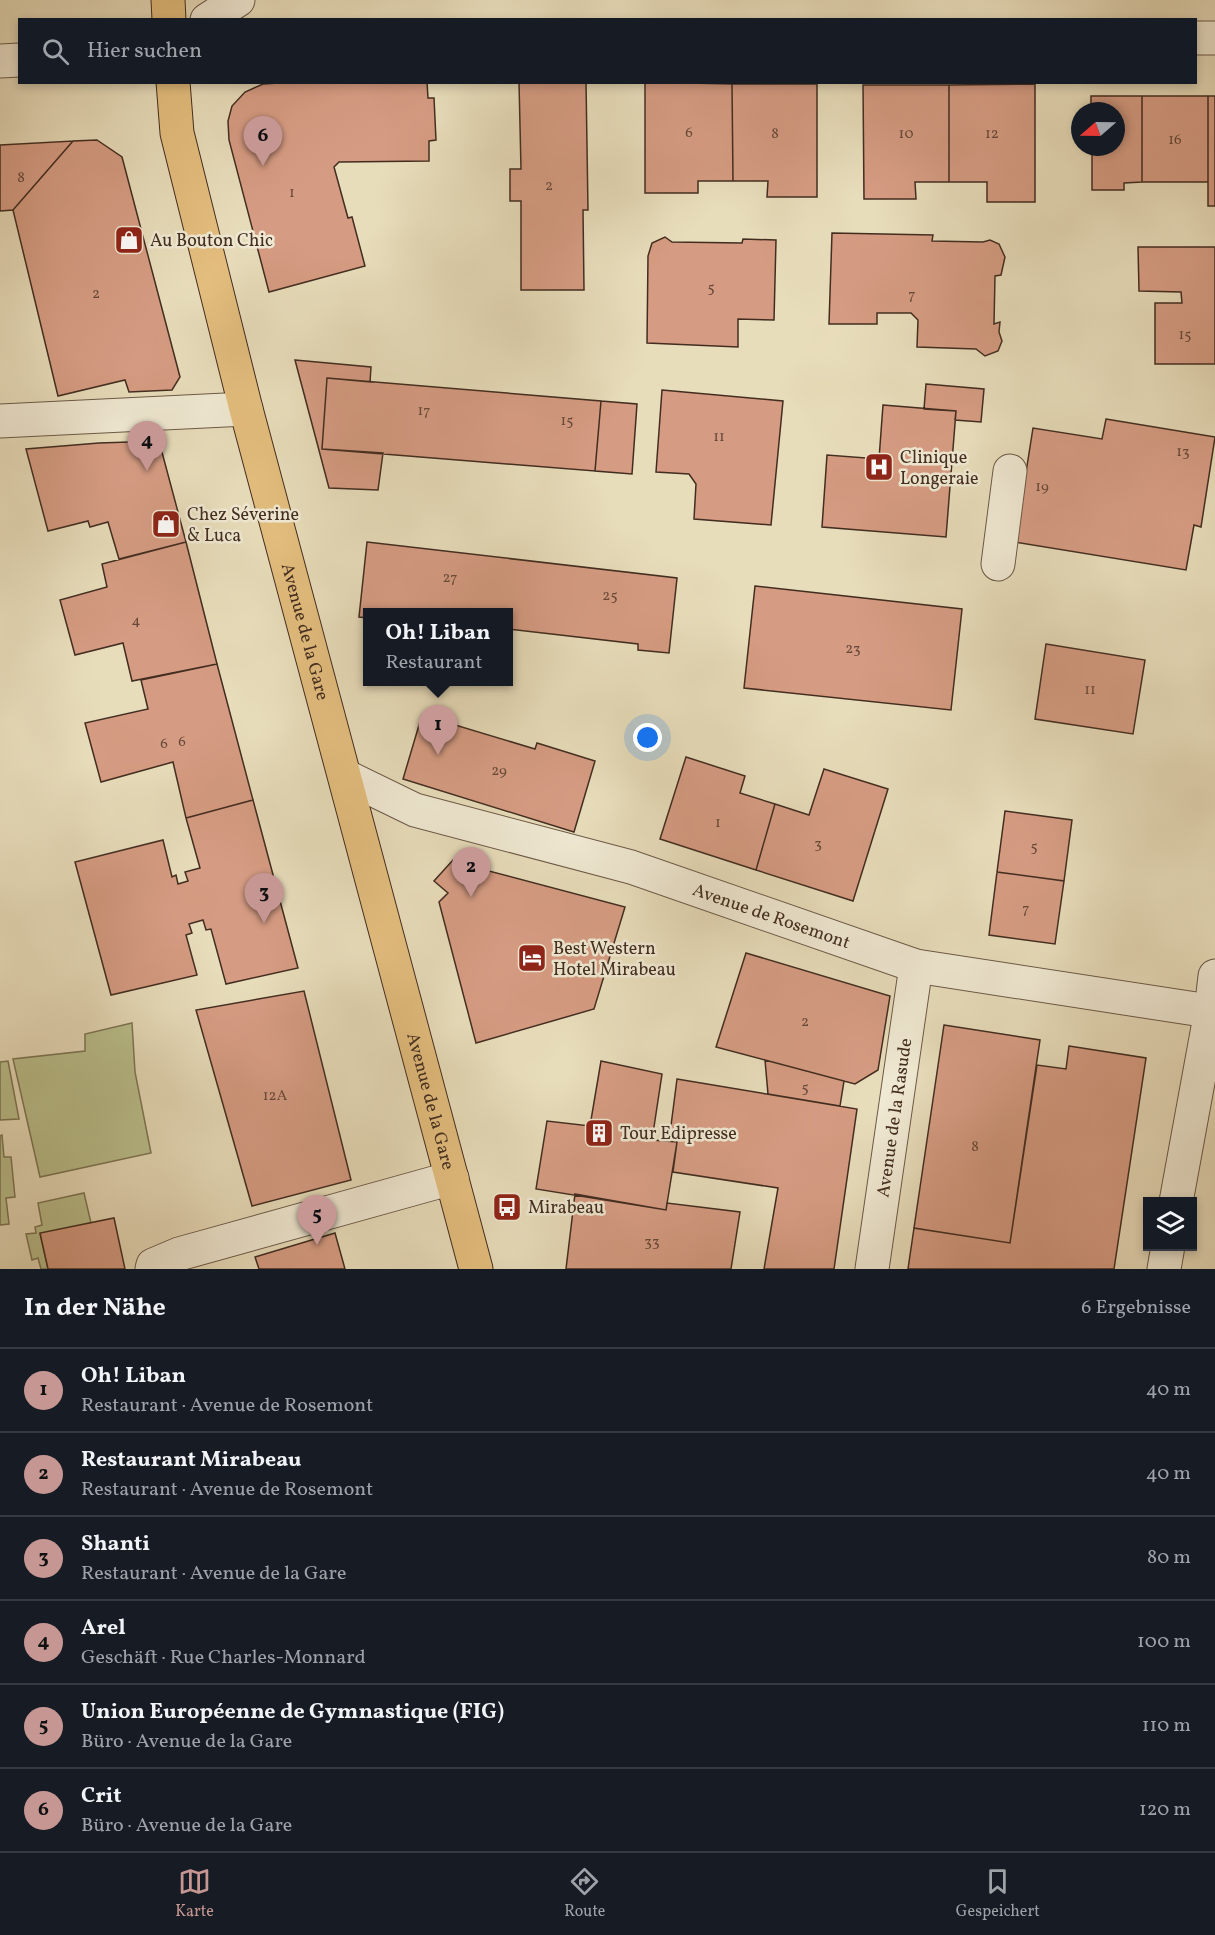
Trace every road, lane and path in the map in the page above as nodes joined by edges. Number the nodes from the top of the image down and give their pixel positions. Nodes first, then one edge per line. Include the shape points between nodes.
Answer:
1 (168, 0) edge
2 (238, 0) edge
3 (169, 18) edge
4 (210, 18) edge
5 (1197, 38) edge
6 (1215, 39) edge
7 (18, 60) edge
8 (0, 61) edge
9 (173, 84) edge
10 (246, 409) junction
11 (0, 421) edge
12 (1010, 471) dead end
13 (998, 564) dead end
14 (345, 776) junction
15 (916, 966) junction
16 (1215, 976) edge
17 (1213, 1012) edge
18 (452, 1178) junction
19 (1177, 1197) edge
20 (1167, 1251) edge
21 (152, 1269) edge
22 (476, 1269) edge
23 (872, 1269) edge
24 (1164, 1269) edge

1 - 3 main road
2 - 4 street
5 - 6 street
7 - 8 street
9 - 10 main road, Avenue de la Gare via 177,133
10 - 11 street
10 - 14 main road, Avenue de la Gare
12 - 13 street
14 - 15 street, Avenue de Rosemont via 415,810 631,867
14 - 18 main road, Avenue de la Gare
15 - 17 street, Avenue de Rosemont
15 - 23 street, Avenue de la Rasude
16 - 17 street
17 - 19 street
18 - 21 street, Avenue de la Gare via 179,1254 153,1265
18 - 22 main road, Avenue de la Gare
20 - 24 street

